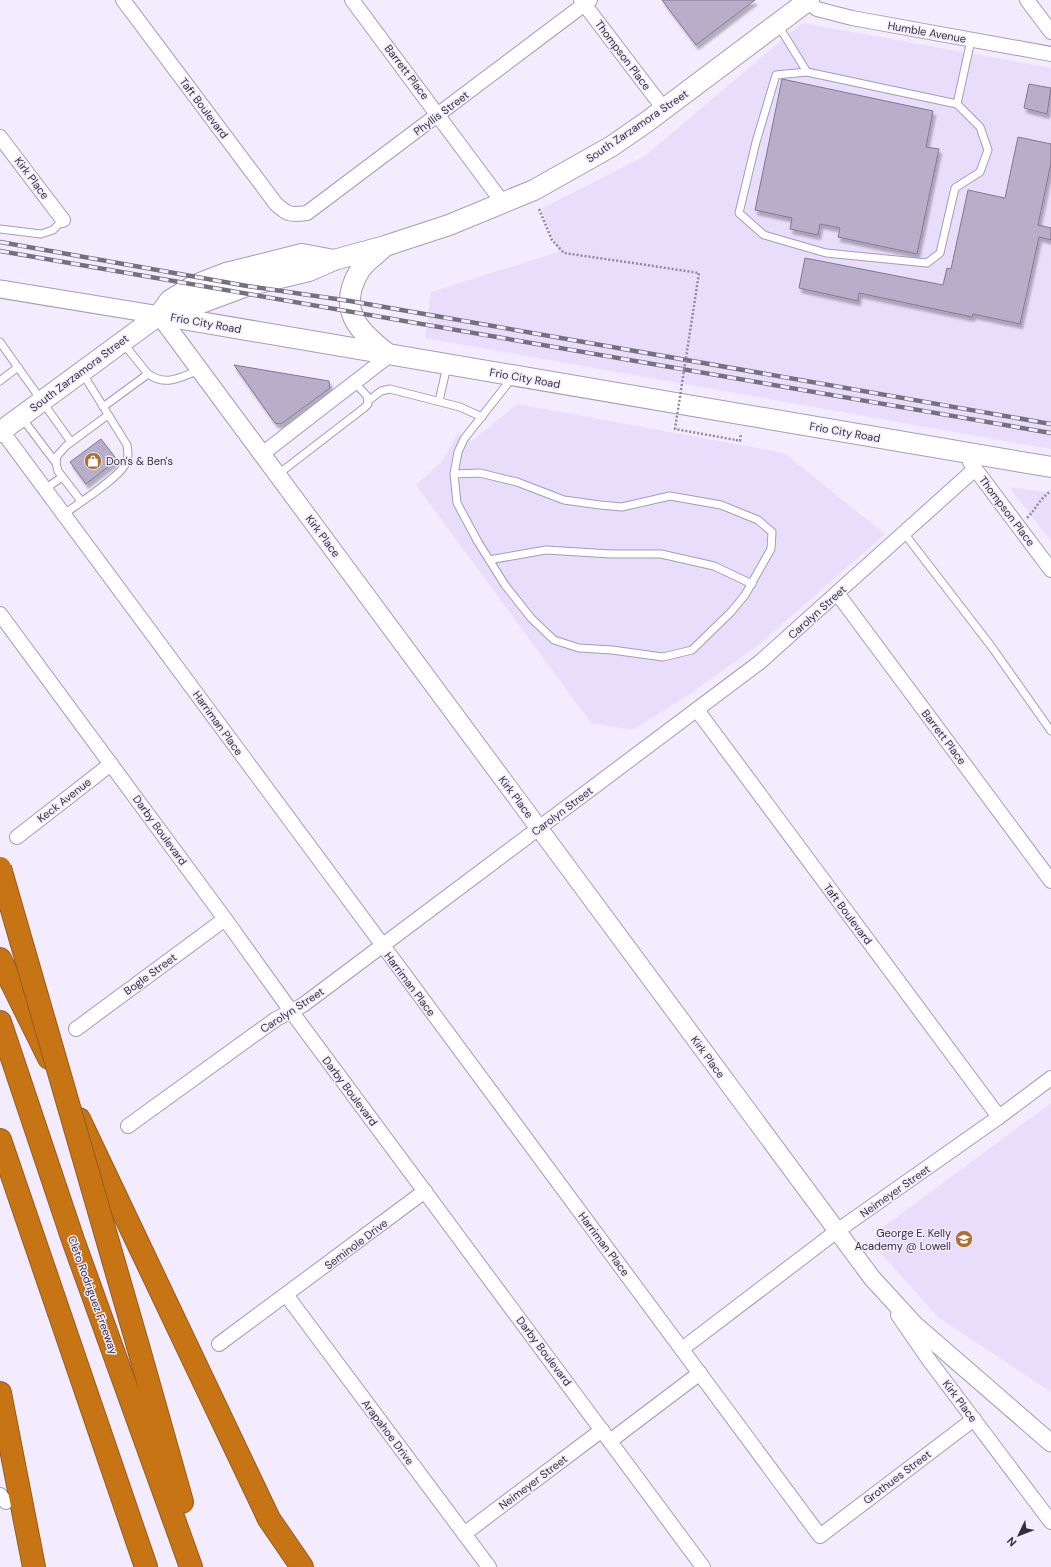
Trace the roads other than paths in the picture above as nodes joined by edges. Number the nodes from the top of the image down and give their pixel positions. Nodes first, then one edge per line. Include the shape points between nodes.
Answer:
1 (124, 0) edge
2 (352, 0) edge
3 (1027, 0) edge
4 (585, 1) edge
5 (807, 1) edge
6 (777, 24) junction
7 (1051, 32) edge
8 (971, 40) junction
9 (1051, 54) edge
10 (807, 72) junction
11 (957, 104) junction
12 (664, 109) junction
13 (439, 115) junction
14 (0, 137) edge
15 (503, 203) junction
16 (287, 214) joint
17 (63, 220) joint
18 (0, 229) edge
19 (385, 246) junction
20 (0, 289) edge
21 (159, 315) junction
22 (0, 342) edge
23 (122, 342) junction
24 (390, 355) junction
25 (448, 365) junction
26 (18, 367) junction
27 (200, 370) junction
28 (81, 372) junction
29 (148, 374) junction
30 (513, 376) junction
31 (0, 381) edge
32 (355, 383) junction
33 (42, 401) junction
34 (368, 401) junction
35 (439, 401) junction
36 (103, 407) junction
37 (108, 415) junction
38 (21, 417) junction
39 (482, 417) junction
40 (1, 431) edge
41 (71, 442) junction
42 (963, 452) junction
43 (262, 454) junction
44 (56, 463) junction
45 (1051, 467) edge
46 (975, 469) junction
47 (454, 474) junction
48 (277, 475) junction
49 (62, 477) junction
50 (45, 489) junction
51 (81, 502) junction
52 (64, 514) junction
53 (904, 533) junction
54 (489, 560) junction
55 (1051, 570) edge
56 (752, 584) junction
57 (837, 594) junction
58 (0, 614) edge
59 (697, 710) junction
60 (1051, 731) edge
61 (111, 764) junction
62 (539, 828) junction
63 (17, 837) dead end
64 (0, 868) edge
65 (1051, 881) edge
66 (225, 919) junction
67 (382, 946) junction
68 (0, 959) edge
69 (291, 1011) junction
70 (0, 1022) edge
71 (76, 1029) dead end
72 (1051, 1078) edge
73 (999, 1117) junction
74 (128, 1126) dead end
75 (0, 1140) edge
76 (425, 1191) junction
77 (837, 1231) junction
78 (872, 1278) junction
79 (287, 1296) junction
80 (219, 1344) dead end
81 (682, 1349) junction
82 (700, 1374) junction
83 (0, 1393) edge
84 (974, 1419) junction
85 (606, 1435) junction
86 (1051, 1442) edge
87 (1051, 1522) edge
88 (464, 1534) junction
89 (820, 1536) joint
90 (34, 1567) edge
91 (146, 1567) edge
92 (191, 1567) edge
93 (200, 1567) edge
94 (302, 1567) edge
95 (489, 1567) edge
96 (703, 1567) edge

1 - 16 street, Taft Boulevard via 276,204
2 - 13 street, Barrett Place
3 - 7 street
4 - 12 street, Thompson Place
4 - 13 street, Phyllis Street
5 - 6 main road, South Zarzamora Street
5 - 8 street, Humble Avenue via 817,9 852,18
6 - 10 lane
6 - 12 main road, South Zarzamora Street
8 - 9 street, Humble Avenue
8 - 11 lane
10 - 11 lane
10 - 11 lane via 776,75 739,213 764,235 826,253 927,263 940,253 954,188 980,172 988,150 980,127
12 - 15 main road, South Zarzamora Street via 612,146 571,170
13 - 15 street, Barrett Place
13 - 16 street, Phyllis Street via 307,213
14 - 17 street, Kirk Place
15 - 19 main road, South Zarzamora Street via 449,225
17 - 18 lane via 53,230 41,234
19 - 21 main road, South Zarzamora Street
19 - 24 main road via 360,269 353,284 350,312 358,328
20 - 21 street, Frio City Road
21 - 23 main road, South Zarzamora Street
21 - 24 main road, Frio City Road
21 - 27 street, Kirk Place
22 - 26 lane
23 - 28 main road, South Zarzamora Street
23 - 29 lane
24 - 25 main road, Frio City Road
24 - 32 street
25 - 30 main road, Frio City Road
25 - 35 lane
26 - 31 lane
26 - 33 lane
27 - 29 lane via 166,381
27 - 43 street, Kirk Place
28 - 33 main road, South Zarzamora Street
28 - 36 lane
29 - 36 lane
30 - 39 lane
30 - 42 main road, Frio City Road
32 - 34 lane
32 - 43 street
33 - 38 main road, South Zarzamora Street
33 - 41 lane
34 - 35 lane via 381,391 390,389
34 - 48 lane via 360,412
35 - 39 lane
36 - 37 lane
37 - 41 lane
37 - 51 lane via 127,445 129,455 126,464 117,474
38 - 40 main road, South Zarzamora Street
38 - 44 lane
39 - 47 lane via 464,439 458,452
40 - 50 street, Harriman Place
41 - 44 lane via 56,456
42 - 45 main road, Frio City Road
42 - 46 street, Thompson Place
43 - 48 street, Kirk Place
44 - 49 lane
46 - 53 street, Carolyn Street
46 - 55 street, Thompson Place
47 - 54 lane via 457,503
47 - 56 lane via 480,473 517,482 564,500 600,505 622,507 670,496 721,504 758,520 772,532 771,549
48 - 62 street, Kirk Place
49 - 50 lane
49 - 51 lane
50 - 52 street, Harriman Place
51 - 52 lane
52 - 67 street, Harriman Place
53 - 57 street, Carolyn Street
53 - 60 lane via 995,652
54 - 56 lane via 546,550 661,554 714,566
54 - 56 lane via 531,618 554,640 579,648 664,657 692,650 731,612
57 - 59 street, Carolyn Street via 760,662
57 - 65 street, Barrett Place
58 - 61 street, Darby Boulevard
59 - 62 street, Carolyn Street
59 - 73 street, Taft Boulevard
61 - 63 street, Keck Avenue
61 - 66 street, Darby Boulevard
62 - 67 street, Carolyn Street
62 - 77 street, Kirk Place
64 - 93 highway, bridge
66 - 69 street, Darby Boulevard
66 - 71 street, Bogle Street
67 - 69 street, Carolyn Street via 303,1005
67 - 81 street, Harriman Place
68 - 94 highway via 116,1196 269,1520
69 - 74 street, Carolyn Street via 276,1019
69 - 76 street, Darby Boulevard
70 - 92 highway, Cleto Rodriguez Freeway via 73,1240
72 - 73 street, Neimeyer Street
73 - 77 street, Neimeyer Street
75 - 91 highway
76 - 79 street, Seminole Drive
76 - 85 street, Darby Boulevard
77 - 78 street, Kirk Place
77 - 81 street, Neimeyer Street
78 - 84 street, Kirk Place
78 - 86 street, Kirk Place via 915,1325
79 - 80 street, Seminole Drive
79 - 88 street, Arapahoe Drive
81 - 82 street, Harriman Place
82 - 85 street, Neimeyer Street
82 - 89 street, Harriman Place
83 - 90 highway
84 - 87 street, Kirk Place
84 - 89 street, Grothues Street
85 - 88 street, Neimeyer Street
85 - 96 street, Darby Boulevard
88 - 95 street, Arapahoe Drive

